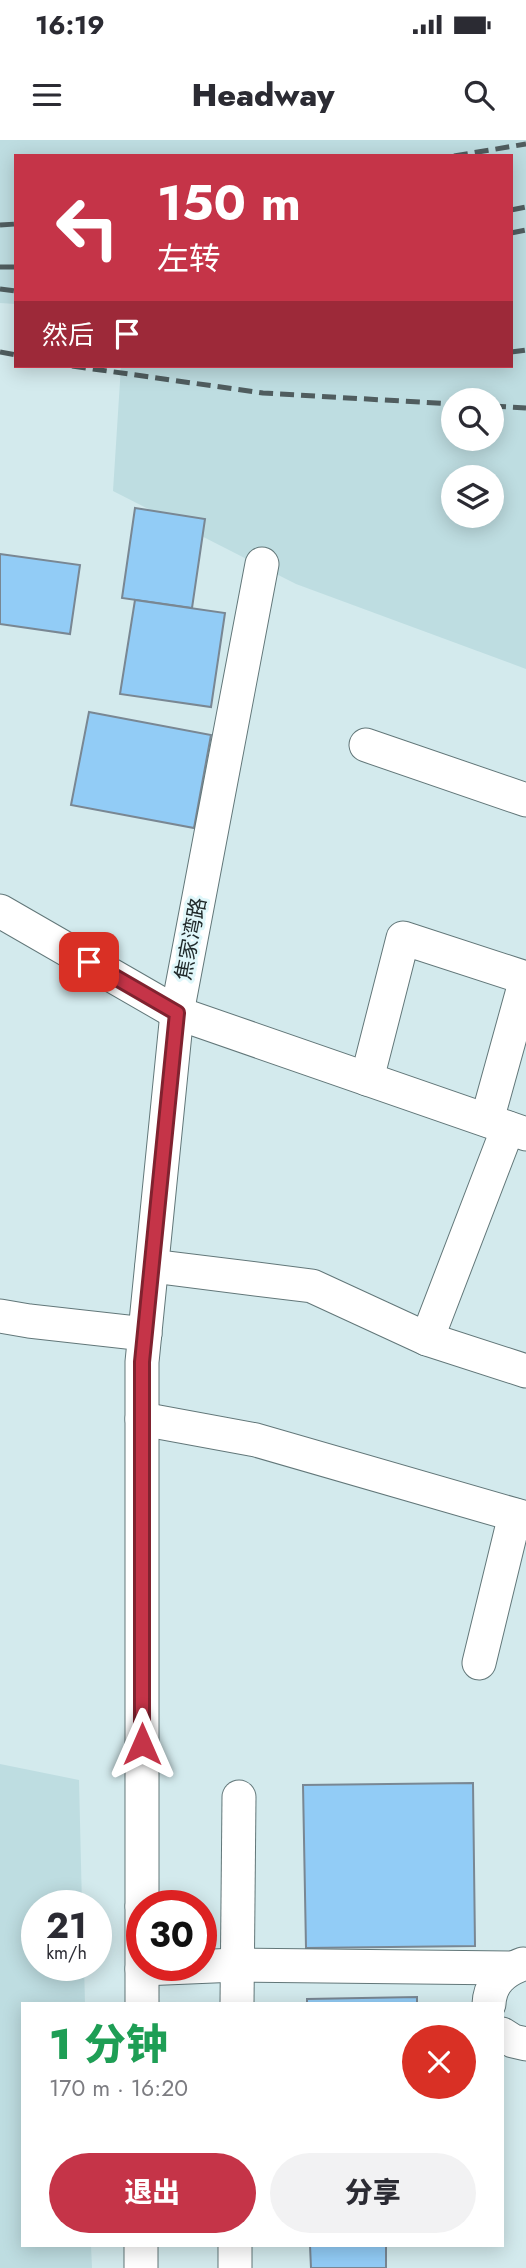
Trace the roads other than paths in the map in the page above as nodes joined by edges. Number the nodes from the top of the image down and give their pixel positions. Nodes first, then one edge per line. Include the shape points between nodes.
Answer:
1 (261, 564) dead end
2 (366, 745) dead end
3 (526, 800) edge
4 (0, 911) edge
5 (526, 979) edge
6 (177, 1013) junction
7 (367, 1079) junction
8 (507, 1128) edge
9 (152, 1266) junction
10 (0, 1315) edge
11 (145, 1334) junction
12 (427, 1339) junction
13 (526, 1371) edge
14 (142, 1419) junction
15 (521, 1517) edge
16 (479, 1663) dead end
17 (239, 1797) dead end
18 (142, 1890) edge
19 (237, 1965) junction
20 (217, 1966) edge
21 (518, 1966) edge
22 (142, 1981) edge
23 (142, 2002) edge
24 (237, 2002) edge
25 (489, 2002) edge
26 (504, 2035) edge
27 (526, 2043) edge
28 (141, 2247) edge
29 (235, 2247) edge
30 (141, 2268) edge
31 (234, 2268) edge

1 - 6 street, 焦家湾路
2 - 3 street
4 - 6 street
5 - 7 street via 403,938
5 - 8 street
6 - 7 street
6 - 9 street, 焦家湾路
7 - 8 street
8 - 12 street
9 - 11 street, 焦家湾路
9 - 12 street via 312,1286
10 - 11 street
11 - 14 street, 焦家湾路
12 - 13 street
14 - 15 street via 256,1440
14 - 18 street, 焦家湾路
15 - 16 street
17 - 19 street
19 - 20 street
19 - 21 street
19 - 24 street
21 - 25 street via 500,1976
22 - 23 street, 焦家湾路
26 - 27 street
28 - 30 street
29 - 31 street

